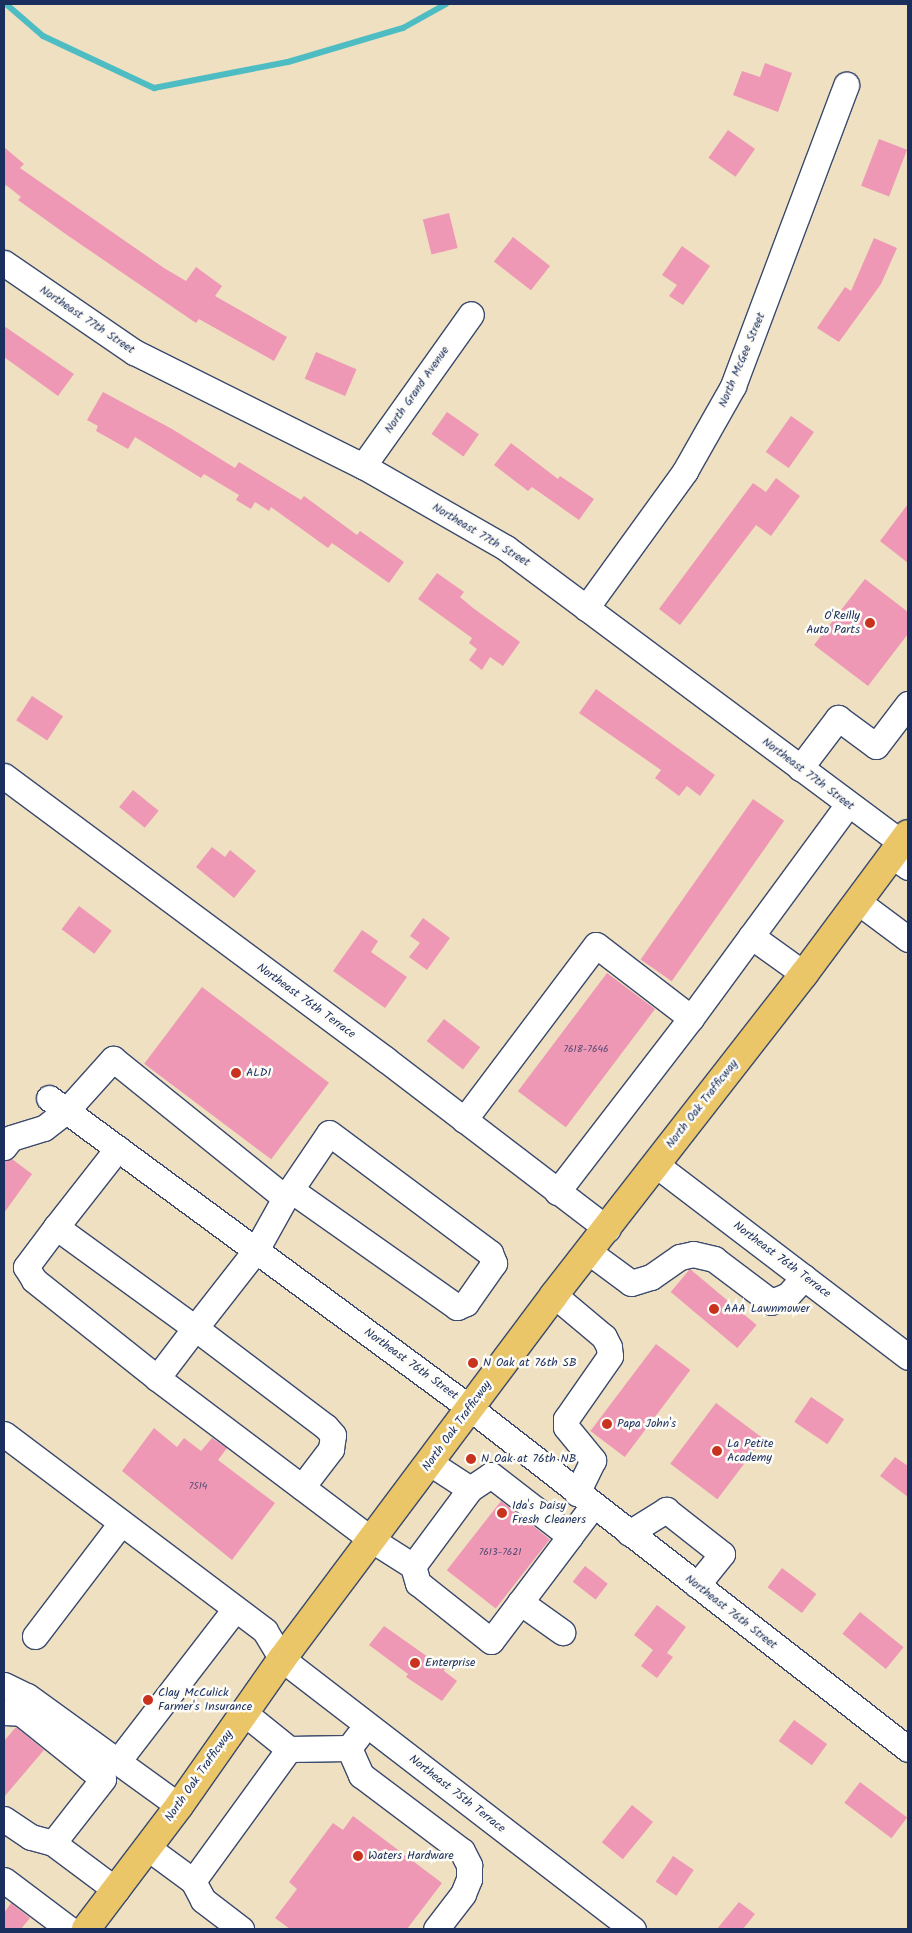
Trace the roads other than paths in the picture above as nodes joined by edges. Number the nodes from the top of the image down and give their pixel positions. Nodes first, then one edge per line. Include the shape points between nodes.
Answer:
1 (846, 85) dead end
2 (4, 263) edge
3 (471, 314) dead end
4 (363, 466) junction
5 (586, 608) junction
6 (908, 704) edge
7 (800, 768) junction
8 (4, 776) edge
9 (848, 804) junction
10 (902, 849) edge
11 (856, 901) junction
12 (751, 936) junction
13 (908, 939) edge
14 (804, 974) junction
15 (691, 1018) junction
16 (58, 1104) junction
17 (464, 1120) junction
18 (6, 1136) edge
19 (118, 1148) junction
20 (656, 1164) junction
21 (557, 1192) junction
22 (288, 1194) junction
23 (56, 1227) junction
24 (607, 1229) junction
25 (256, 1250) junction
26 (589, 1252) junction
27 (804, 1277) junction
28 (554, 1295) junction
29 (195, 1328) junction
30 (908, 1357) edge
31 (157, 1378) junction
32 (470, 1408) junction
33 (4, 1434) edge
34 (430, 1463) junction
35 (302, 1487) junction
36 (470, 1489) junction
37 (585, 1499) junction
38 (121, 1523) junction
39 (629, 1533) junction
40 (570, 1536) junction
41 (372, 1540) junction
42 (413, 1566) junction
43 (697, 1585) junction
44 (520, 1602) junction
45 (234, 1609) junction
46 (562, 1632) dead end
47 (35, 1636) dead end
48 (282, 1658) junction
49 (4, 1685) edge
50 (4, 1712) edge
51 (243, 1712) junction
52 (366, 1724) junction
53 (349, 1748) junction
54 (289, 1749) junction
55 (908, 1749) edge
56 (118, 1762) junction
57 (179, 1806) junction
58 (4, 1819) edge
59 (53, 1843) junction
60 (148, 1848) junction
61 (4, 1880) edge
62 (193, 1881) junction
63 (116, 1890) junction
64 (84, 1928) edge
65 (242, 1929) edge
66 (436, 1929) edge
67 (633, 1929) edge

1 - 5 street, North McGee Street via 733,386 685,471
2 - 4 street, Northeast 77th Street via 134,352
3 - 4 street, North Grand Avenue
4 - 5 street, Northeast 77th Street via 506,548
5 - 7 street, Northeast 77th Street
6 - 7 street via 876,746 838,718
7 - 9 street, Northeast 77th Street
8 - 17 street, Northeast 76th Terrace
9 - 10 street, Northeast 77th Street
9 - 12 street
10 - 11 main road, North Oak Trafficway
11 - 13 street
11 - 14 main road, North Oak Trafficway
12 - 14 street
12 - 15 street
14 - 20 main road, North Oak Trafficway
15 - 17 street via 596,945
15 - 21 street
16 - 18 street via 44,1128
16 - 19 street, Northeast 76th Street
16 - 22 street via 113,1059
17 - 21 street, Northeast 76th Terrace
19 - 23 street
19 - 25 street, Northeast 76th Street
20 - 24 main road, North Oak Trafficway
20 - 27 street, Northeast 76th Terrace
21 - 24 street, Northeast 76th Terrace
22 - 22 street via 329,1133 490,1253 494,1263 466,1303 457,1307
22 - 25 street
23 - 29 street
23 - 31 street via 26,1266 34,1280
24 - 26 main road, North Oak Trafficway
25 - 29 street
25 - 32 street, Northeast 76th Street
26 - 27 street via 630,1283 650,1277 680,1257 694,1254 714,1258 771,1302 788,1295
26 - 28 main road, North Oak Trafficway
27 - 30 street, Northeast 76th Terrace
28 - 32 main road, North Oak Trafficway
28 - 37 street via 604,1337 609,1347 610,1356 566,1418 566,1427 593,1460
29 - 31 street
29 - 35 street via 326,1427 332,1436 331,1449
31 - 35 street
32 - 34 main road, North Oak Trafficway
32 - 37 street, Northeast 76th Street
33 - 38 street, Northeast 75th Terrace
34 - 36 street
34 - 41 main road, North Oak Trafficway
35 - 41 street
36 - 40 street via 490,1475
36 - 42 street
37 - 39 street, Northeast 76th Street
37 - 40 street
38 - 45 street, Northeast 75th Terrace
38 - 47 street
39 - 43 street, Northeast 76th Street
39 - 43 street via 666,1510 722,1554
40 - 44 street
41 - 42 street
41 - 48 main road, North Oak Trafficway
42 - 44 street via 418,1583 491,1641
43 - 55 street, Northeast 76th Street
44 - 46 street
45 - 48 street, Northeast 75th Terrace via 265,1632
45 - 56 street
48 - 51 main road, North Oak Trafficway
48 - 52 street, Northeast 75th Terrace
49 - 56 street via 27,1696
50 - 59 street via 21,1713 103,1779
51 - 54 street
51 - 57 main road, North Oak Trafficway
52 - 53 street
52 - 67 street, Northeast 75th Terrace
53 - 54 street
53 - 66 street via 361,1775 462,1851 466,1858 469,1879 463,1894
54 - 62 street
56 - 57 street
57 - 60 main road, North Oak Trafficway
58 - 59 street via 31,1836
59 - 63 street
60 - 62 street
60 - 63 main road, North Oak Trafficway
61 - 64 street
62 - 65 street via 203,1900
63 - 64 main road, North Oak Trafficway

